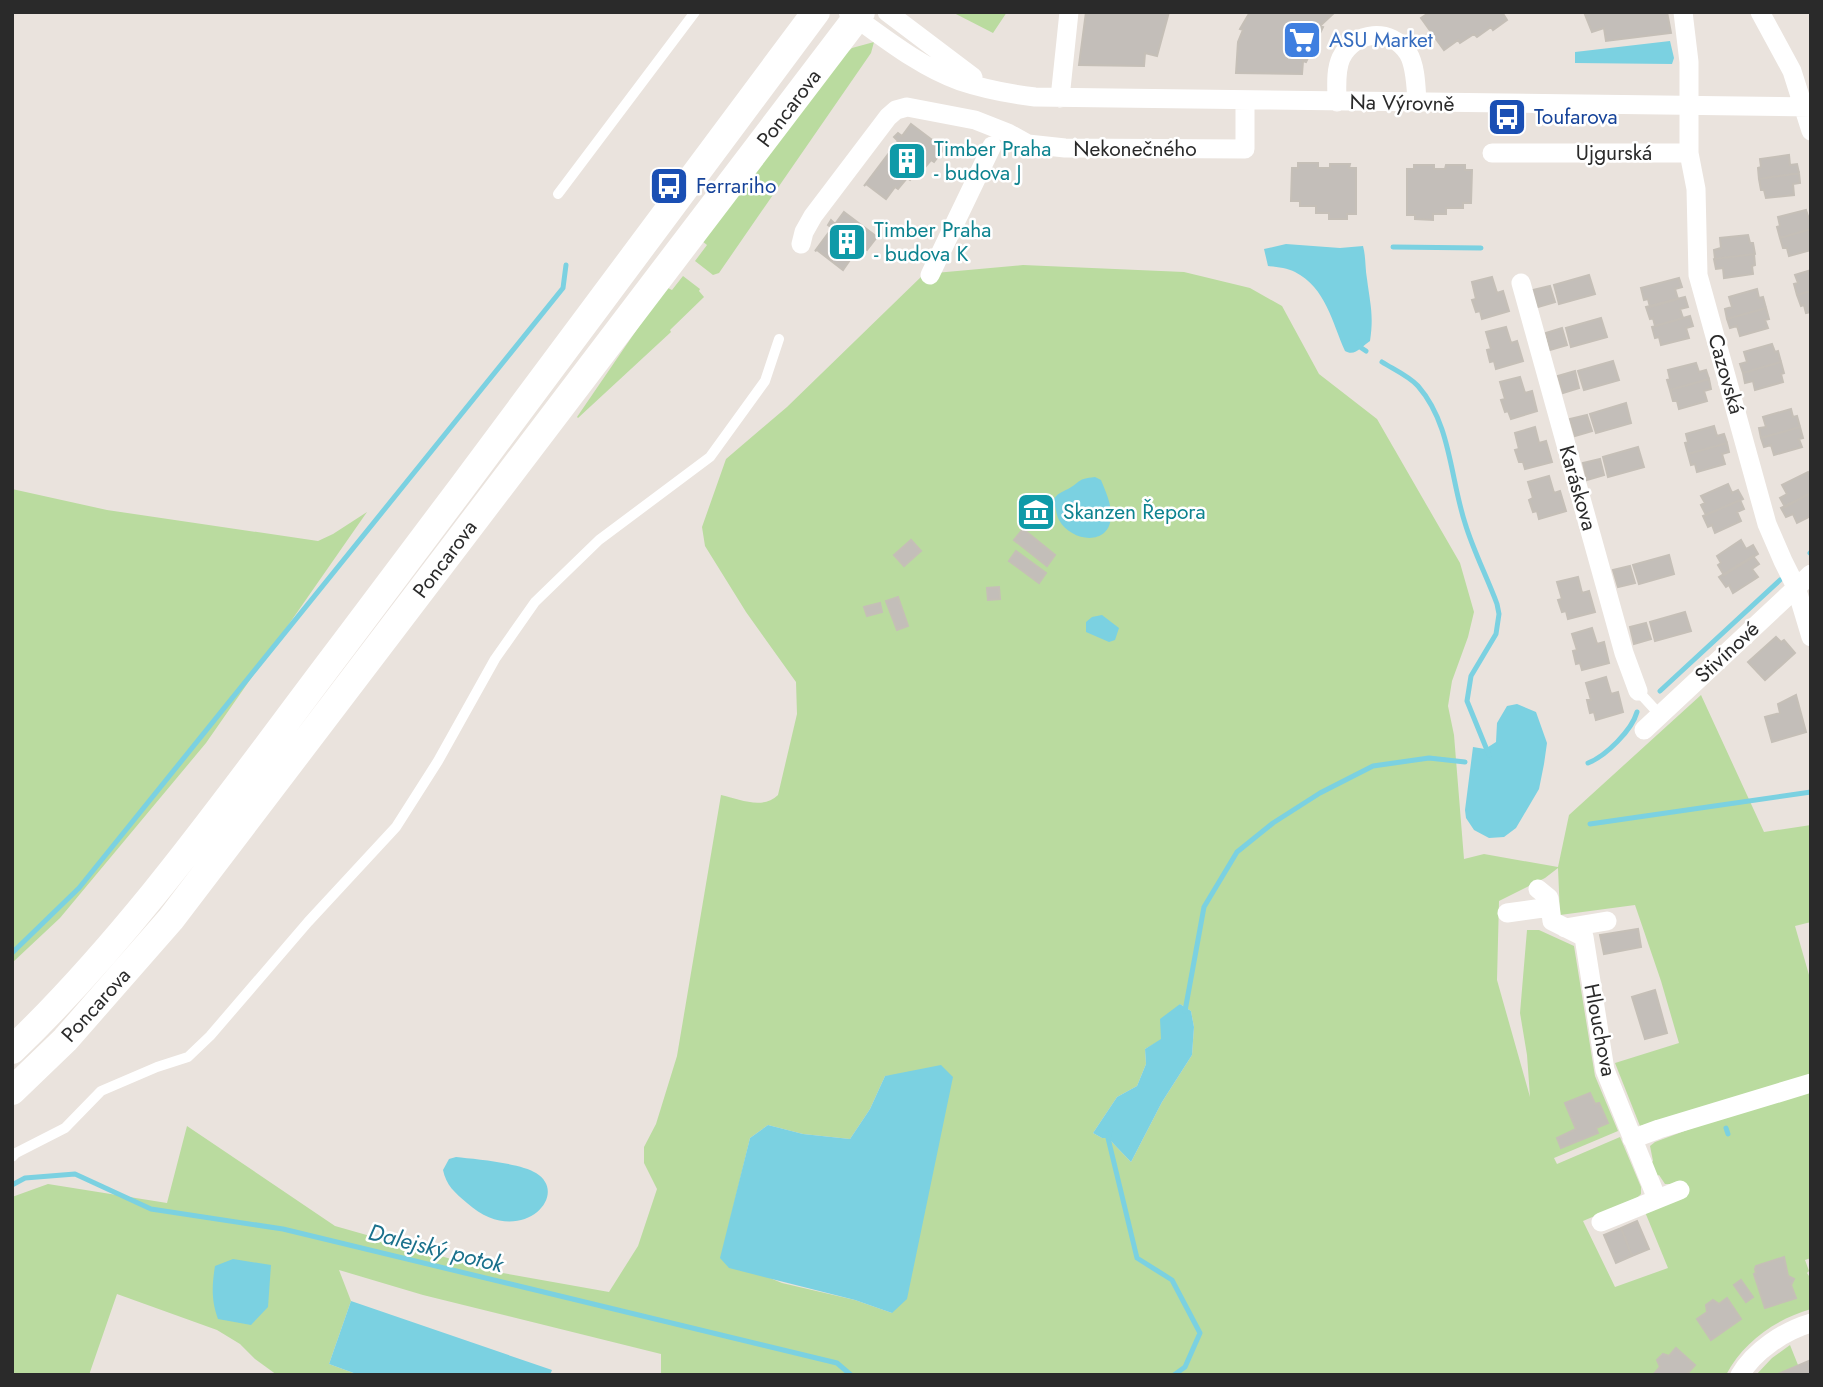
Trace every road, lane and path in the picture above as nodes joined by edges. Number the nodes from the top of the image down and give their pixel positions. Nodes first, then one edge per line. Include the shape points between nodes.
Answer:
1 (695, 12) edge
2 (816, 12) edge
3 (887, 12) edge
4 (1069, 12) edge
5 (1683, 12) edge
6 (1760, 12) edge
7 (855, 14) edge
8 (995, 90) junction
9 (1060, 99) junction
10 (1245, 100) junction
11 (1337, 102) junction
12 (1417, 102) junction
13 (1689, 107) junction
14 (1807, 108) edge
15 (1811, 131) edge
16 (996, 138) junction
17 (1492, 153) dead end
18 (1689, 153) junction
19 (558, 194) dead end
20 (801, 244) dead end
21 (930, 275) dead end
22 (1521, 283) dead end
23 (779, 340) dead end
24 (1804, 581) edge
25 (1811, 637) edge
26 (1638, 691) joint
27 (1660, 715) junction
28 (1644, 730) dead end
29 (1538, 889) dead end
30 (1550, 907) junction
31 (1507, 913) dead end
32 (1607, 921) dead end
33 (1565, 928) junction
34 (12, 1050) edge
35 (1811, 1083) edge
36 (12, 1091) edge
37 (1632, 1139) junction
38 (12, 1157) edge
39 (1680, 1190) dead end
40 (1657, 1199) junction
41 (1601, 1222) dead end
42 (1811, 1323) edge
43 (1740, 1375) edge

1 - 19 lane
2 - 34 main road, Poncarova via 187,850 99,959
3 - 8 street, Na Výrovně
4 - 9 street
5 - 13 street
6 - 14 street
7 - 8 street, Na Výrovně via 938,71
7 - 36 main road, Poncarova via 179,909 65,1041
8 - 9 street, Na Výrovně
9 - 10 street, Na Výrovně
10 - 11 street, Na Výrovně
10 - 16 street, Nekonečného via 1245,149 1065,148
11 - 12 street, Na Výrovně
11 - 12 street via 1343,55 1350,43 1375,34 1398,43 1409,54
12 - 13 street, Na Výrovně
13 - 14 street, Na Výrovně
13 - 18 street
14 - 15 street
16 - 20 street, Nekonečného via 975,120 916,108 896,110 813,216
16 - 21 street
17 - 18 street, Ujgurská
18 - 24 street, Cazovská via 1696,190 1698,275 1768,524 1783,561
22 - 26 street, Karáskova
23 - 38 lane via 765,381 710,457 599,540 534,602 396,827 210,1036 188,1057 101,1091 65,1128
24 - 25 street, Cazovská
24 - 27 street, Stivínové
26 - 27 lane
27 - 28 street, Stivínové
29 - 30 street, Hlouchova via 1549,898
30 - 31 street
30 - 33 street, Hlouchova via 1552,921
32 - 33 street
33 - 37 street, Hlouchova via 1584,937 1605,1070
35 - 37 street
37 - 40 street, Hlouchova
39 - 40 street
40 - 41 street
42 - 43 street via 1775,1340

